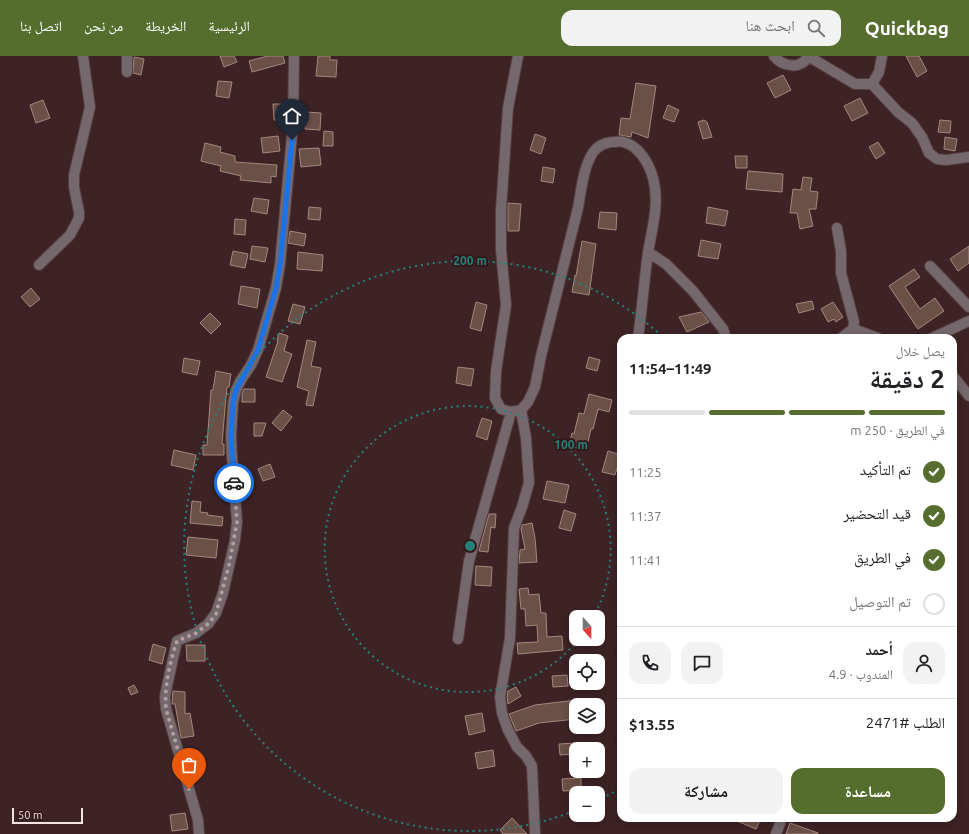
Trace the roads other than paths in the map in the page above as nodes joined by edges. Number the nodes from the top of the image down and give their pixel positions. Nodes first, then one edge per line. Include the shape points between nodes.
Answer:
1 (83, 56) edge
2 (127, 56) edge
3 (294, 56) edge
4 (774, 56) edge
5 (808, 56) edge
6 (882, 56) edge
7 (517, 57) edge
8 (127, 72) dead end
9 (872, 84) junction
10 (969, 156) edge
11 (837, 228) dead end
12 (648, 252) junction
13 (39, 265) dead end
14 (930, 266) dead end
15 (969, 307) edge
16 (969, 321) edge
17 (853, 329) junction
18 (638, 334) edge
19 (724, 334) edge
20 (846, 334) edge
21 (867, 334) edge
22 (941, 334) edge
23 (957, 381) edge
24 (969, 396) edge
25 (516, 411) junction
26 (458, 639) dead end
27 (780, 822) edge
28 (199, 834) edge
29 (535, 834) edge
30 (776, 834) edge

1 - 13 street via 90,107 74,175 79,218 70,235
2 - 8 street
3 - 28 street via 293,125 276,288 258,350 236,390 233,403 231,436 237,522 235,540 216,614 196,633 177,641 165,697 166,709 198,820
4 - 5 street via 785,65 793,66 800,65
5 - 9 street via 854,84
6 - 9 street via 879,72
7 - 25 street via 508,108 501,210 501,250 506,305 496,372 495,398 501,409
9 - 10 street via 912,123 929,153 938,159 946,160
11 - 17 street via 841,273 853,315
12 - 18 street
12 - 19 street via 666,264 693,291
12 - 25 street via 654,226 656,197 648,163 630,145 623,142 607,142 596,149 588,164 535,387 528,402
14 - 15 street
16 - 22 street
17 - 20 street
17 - 21 street
23 - 24 street
25 - 26 street via 469,561
25 - 29 street via 526,438 529,483 514,528 510,638 500,697 502,714 508,730 532,766
27 - 30 street

